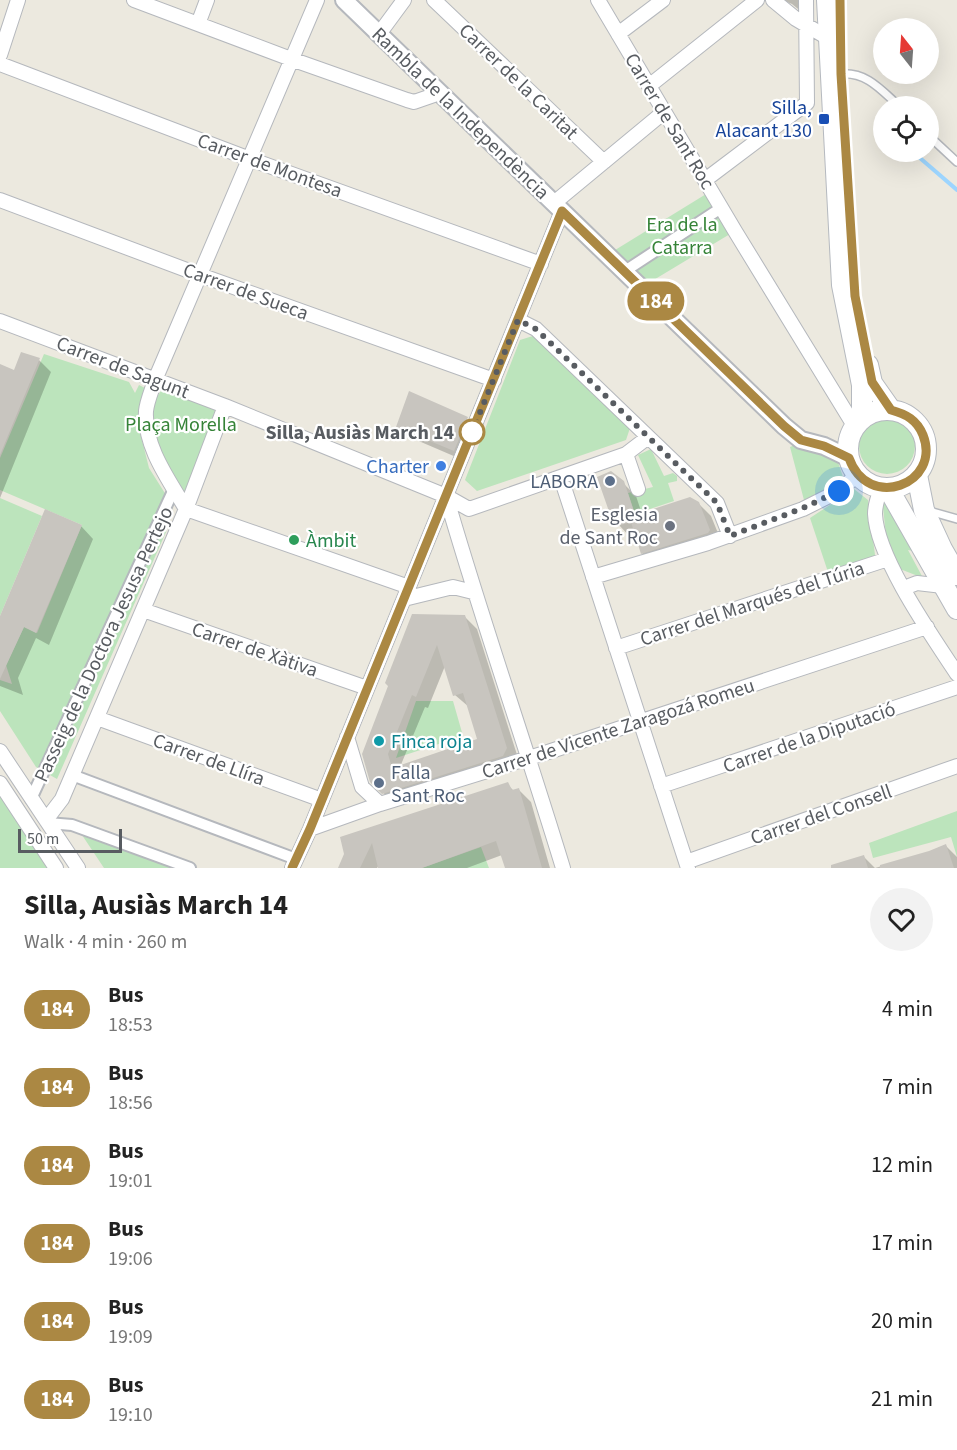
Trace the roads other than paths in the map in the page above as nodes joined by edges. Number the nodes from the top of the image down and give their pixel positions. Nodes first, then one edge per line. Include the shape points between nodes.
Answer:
1 (18, 0) edge
2 (134, 0) edge
3 (207, 0) edge
4 (316, 0) edge
5 (344, 0) edge
6 (404, 0) edge
7 (434, 0) edge
8 (598, 0) edge
9 (663, 0) edge
10 (757, 0) edge
11 (773, 0) edge
12 (806, 0) edge
13 (827, 0) edge
14 (840, 0) edge
15 (167, 5) edge
16 (198, 24) junction
17 (805, 24) junction
18 (379, 34) junction
19 (618, 34) junction
20 (828, 38) junction
21 (0, 55) edge
22 (291, 59) junction
23 (0, 64) edge
24 (841, 74) junction
25 (649, 86) junction
26 (440, 93) junction
27 (888, 96) edge
28 (664, 112) junction
29 (939, 145) edge
30 (250, 159) junction
31 (604, 162) junction
32 (957, 162) edge
33 (705, 180) junction
34 (0, 200) edge
35 (558, 207) junction
36 (722, 208) junction
37 (541, 264) junction
38 (625, 271) junction
39 (200, 275) junction
40 (518, 320) junction
41 (0, 321) edge
42 (155, 380) junction
43 (494, 380) junction
44 (225, 406) junction
45 (891, 410) junction
46 (859, 423) junction
47 (647, 438) junction
48 (626, 454) junction
49 (853, 466) junction
50 (916, 475) junction
51 (561, 478) junction
52 (885, 488) junction
53 (174, 489) junction
54 (638, 489) dead end
55 (446, 496) junction
56 (186, 509) junction
57 (924, 510) junction
58 (957, 519) edge
59 (730, 536) junction
60 (888, 559) junction
61 (593, 577) junction
62 (950, 580) edge
63 (904, 588) junction
64 (473, 592) junction
65 (406, 593) junction
66 (957, 609) edge
67 (143, 610) junction
68 (927, 627) junction
69 (616, 648) junction
70 (957, 674) edge
71 (957, 687) edge
72 (367, 688) junction
73 (97, 718) junction
74 (640, 722) junction
75 (347, 737) junction
76 (0, 751) edge
77 (530, 758) junction
78 (957, 766) edge
79 (72, 776) junction
80 (0, 783) edge
81 (661, 786) junction
82 (31, 799) junction
83 (322, 800) junction
84 (380, 804) junction
85 (47, 821) junction
86 (310, 829) junction
87 (294, 864) edge
88 (687, 865) edge
89 (56, 868) edge
90 (78, 868) edge
91 (190, 868) edge
92 (563, 868) edge

1 - 21 street
2 - 15 street
3 - 16 street
4 - 22 street
5 - 18 street, Rambla de la Independència
6 - 18 street
7 - 31 street, Carrer de la Caritat
8 - 19 street, Carrer de Sant Roc
9 - 19 street
10 - 25 street
11 - 17 street
12 - 17 street
13 - 20 main road
14 - 24 main road
15 - 16 street
16 - 22 street
17 - 20 street
17 - 33 street via 807,103
18 - 26 street, Rambla de la Independència
19 - 25 street, Carrer de Sant Roc
20 - 46 main road via 842,285 862,386
22 - 26 street via 414,102
22 - 30 street
23 - 30 street, Carrer de Montesa
24 - 27 lane via 872,81
24 - 45 main road via 855,296 872,382
25 - 28 street, Carrer de Sant Roc
26 - 35 street, Rambla de la Independència
28 - 31 street
28 - 33 street, Carrer de Sant Roc
29 - 32 lane
30 - 37 street, Carrer de Montesa
30 - 39 street
31 - 35 street
33 - 36 street, Carrer de Sant Roc
34 - 39 street, Carrer de Sueca
35 - 37 street
35 - 38 street, Rambla de la Independència
36 - 38 street
36 - 46 street, Carrer de Sant Roc
37 - 40 street
38 - 49 street, Rambla de la Independència via 784,426 801,440 824,446
39 - 42 street
39 - 43 street, Carrer de Sueca
40 - 43 street
40 - 47 street via 536,329
41 - 42 street, Carrer de Sagunt
42 - 44 street, Carrer de Sagunt
42 - 53 street via 146,410 147,430
43 - 55 street
44 - 55 street, Carrer de Sagunt
44 - 56 street, Passeig de la Doctora Jesusa Pertejo
45 - 46 main road via 881,410
45 - 50 main road via 908,416 926,440 923,464
46 - 49 main road via 848,447
47 - 48 street, Carrer de Sagunt
47 - 59 street via 717,503
48 - 51 street, Carrer de Sagunt
48 - 54 street
49 - 52 main road via 873,485
49 - 59 street via 839,491
50 - 52 main road via 899,486
50 - 57 main road
51 - 55 street, Carrer de Sagunt via 469,509
51 - 61 street
52 - 60 street via 877,498 875,515
52 - 62 main road
53 - 56 street
53 - 82 street, Passeig de la Doctora Jesusa Pertejo
55 - 64 street
55 - 65 street
56 - 65 street
56 - 67 street, Passeig de la Doctora Jesusa Pertejo
57 - 58 lane
57 - 62 main road via 942,549
59 - 61 street
60 - 63 street
60 - 69 street, Carrer del Marqués del Túria
61 - 69 street
62 - 63 street
62 - 66 main road
63 - 68 street
64 - 65 street via 453,587
64 - 77 street
65 - 72 street
67 - 72 street, Carrer de Xàtiva
67 - 73 street, Passeig de la Doctora Jesusa Pertejo
68 - 70 street
68 - 74 street, Carrer de Vicente Zaragozá Romeu
69 - 74 street
71 - 81 street, Carrer de la Diputació
72 - 75 street
73 - 79 street, Passeig de la Doctora Jesusa Pertejo
73 - 83 street, Carrer de Llíra
74 - 77 street, Carrer de Vicente Zaragozá Romeu
74 - 81 street
75 - 83 street
75 - 84 street via 362,787
76 - 82 street
77 - 84 street, Carrer de Vicente Zaragozá Romeu
77 - 92 street
78 - 88 street, Carrer del Consell
79 - 85 street, Passeig de la Doctora Jesusa Pertejo
79 - 87 street
80 - 89 street
81 - 88 street
82 - 85 street
83 - 86 street
84 - 86 street, Carrer de Vicente Zaragozá Romeu
85 - 90 street
85 - 91 street via 72,825
86 - 87 street

